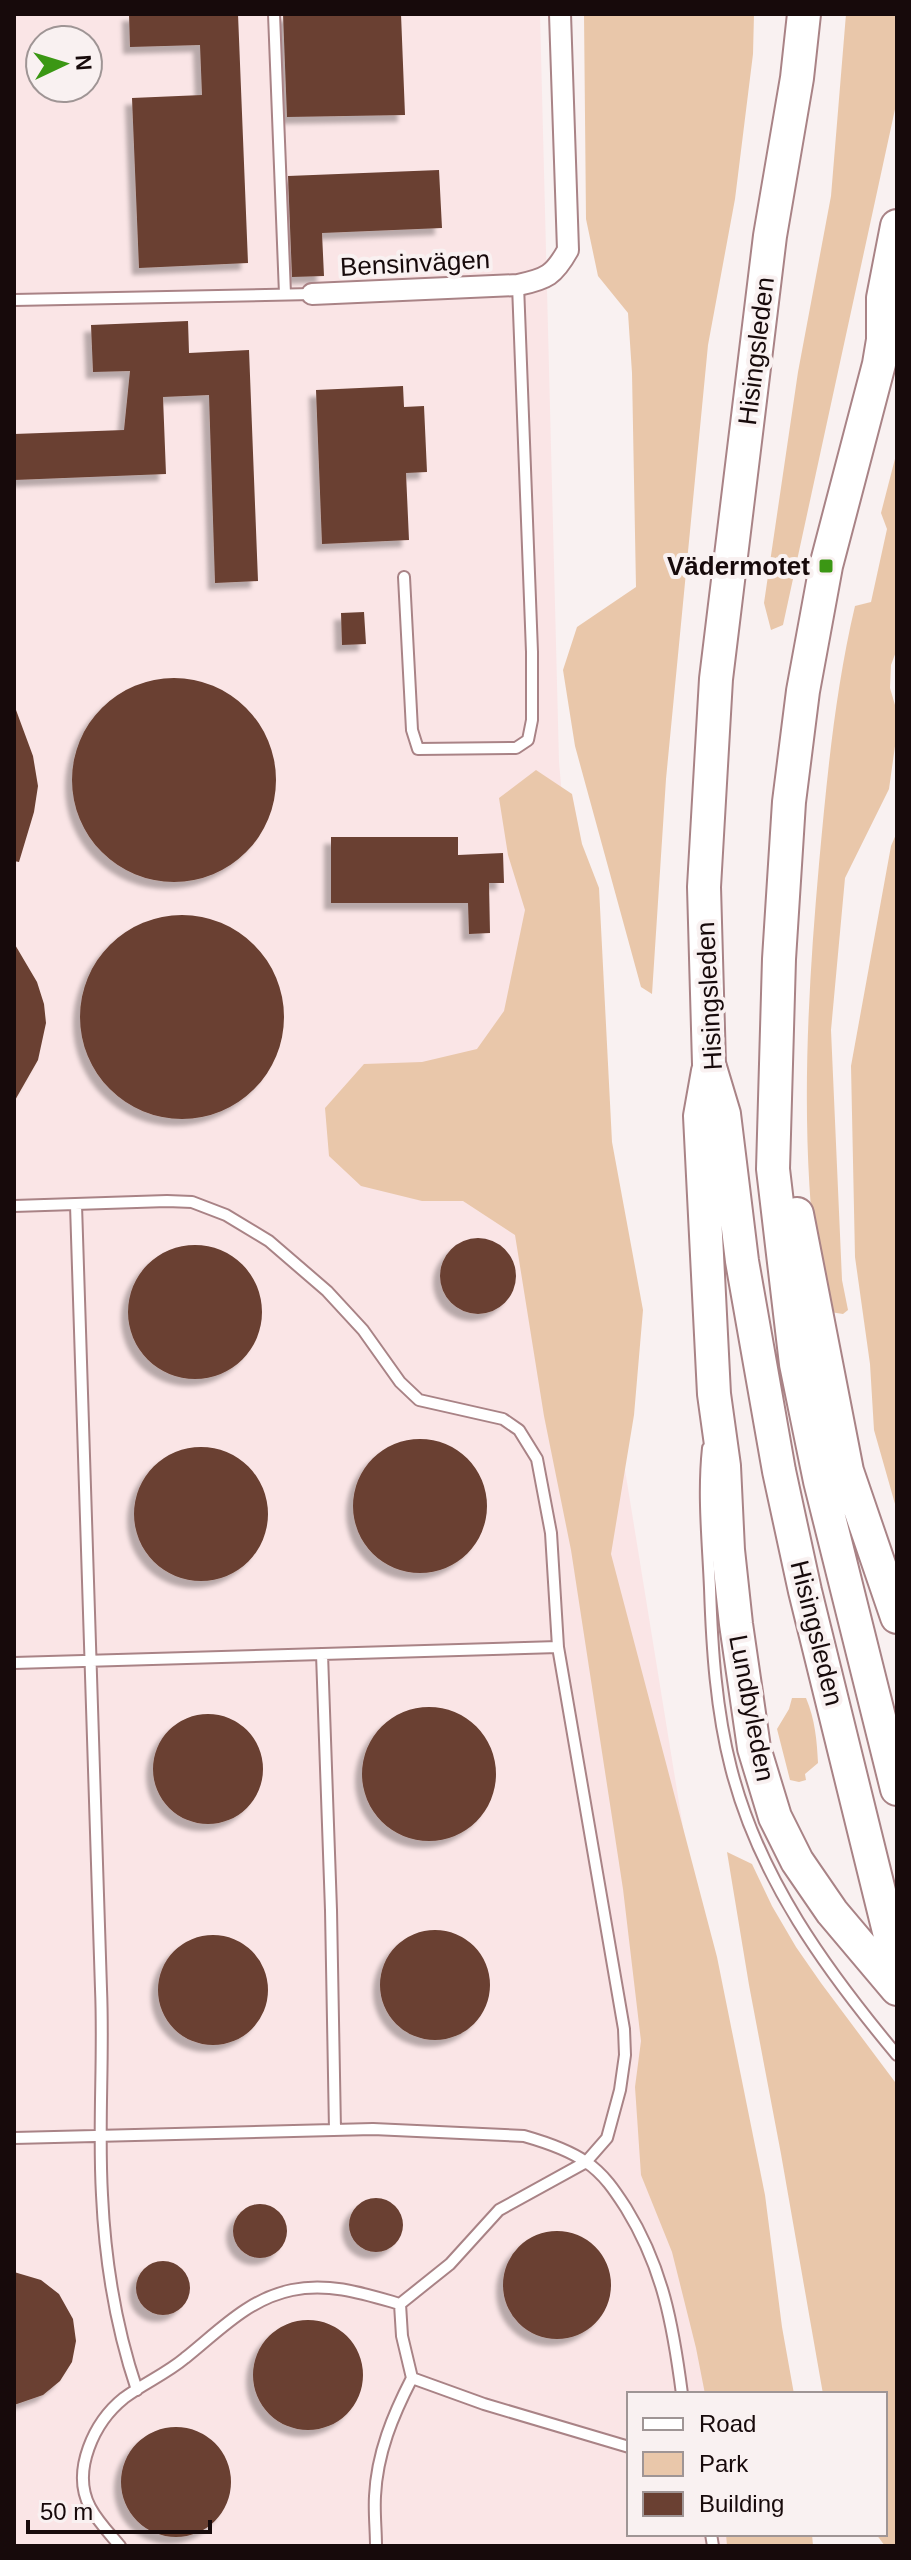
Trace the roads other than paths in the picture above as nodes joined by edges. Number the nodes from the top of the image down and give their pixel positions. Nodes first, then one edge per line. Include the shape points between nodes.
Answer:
1 (274, 14) edge
2 (560, 14) edge
3 (804, 14) edge
4 (897, 226) edge
5 (518, 285) junction
6 (285, 294) junction
7 (312, 294) joint
8 (14, 300) edge
9 (404, 577) dead end
10 (709, 1064) junction
11 (773, 1109) junction
12 (76, 1205) junction
13 (14, 1206) edge
14 (714, 1394) junction
15 (897, 1617) edge
16 (558, 1647) junction
17 (322, 1654) junction
18 (88, 1661) junction
19 (14, 1663) edge
20 (897, 1789) edge
21 (897, 1964) edge
22 (897, 1989) edge
23 (897, 2055) edge
24 (335, 2130) junction
25 (101, 2136) junction
26 (14, 2138) edge
27 (586, 2162) junction
28 (400, 2304) junction
29 (412, 2378) junction
30 (137, 2390) junction
31 (682, 2392) edge
32 (627, 2446) edge
33 (120, 2546) edge
34 (376, 2546) edge

1 - 6 lane
2 - 5 street, Bensinvägen via 568,250 542,280
3 - 10 highway, Hisingsleden via 770,236 716,679 704,887
4 - 11 highway, Hisingsleden via 883,298 879,364 826,566 803,691 789,802
5 - 7 street, Bensinvägen
5 - 9 lane via 532,652 528,740 516,748 418,749 412,730
6 - 7 lane, Bensinvägen
6 - 8 lane, Bensinvägen
10 - 14 highway, Lundbyleden via 700,1116
10 - 21 highway, Hisingsleden via 724,1114 742,1261 779,1471
11 - 15 highway via 847,1471
11 - 20 highway, Hisingsleden via 773,1169 796,1364
12 - 13 lane
12 - 16 lane via 192,1202 226,1215 269,1241 327,1291 419,1400 503,1419 519,1430 537,1459 551,1533
12 - 18 lane
14 - 22 highway, Lundbyleden via 745,1696 775,1817 832,1912
14 - 23 lane via 705,1485 708,1560 719,1706 731,1768 764,1862 836,1980
16 - 17 lane
16 - 27 lane via 624,2029 620,2090 607,2138
17 - 18 lane
17 - 24 lane
18 - 19 lane
18 - 25 lane
24 - 25 lane
24 - 27 lane via 524,2136
25 - 26 lane
25 - 30 lane via 109,2272
27 - 28 lane via 499,2210 450,2264
27 - 31 lane via 609,2182 659,2275
28 - 29 lane
28 - 30 lane via 354,2290 309,2288 275,2294 239,2313 168,2372
29 - 32 lane
29 - 34 lane via 379,2462
30 - 33 lane via 96,2431 85,2467 91,2508

